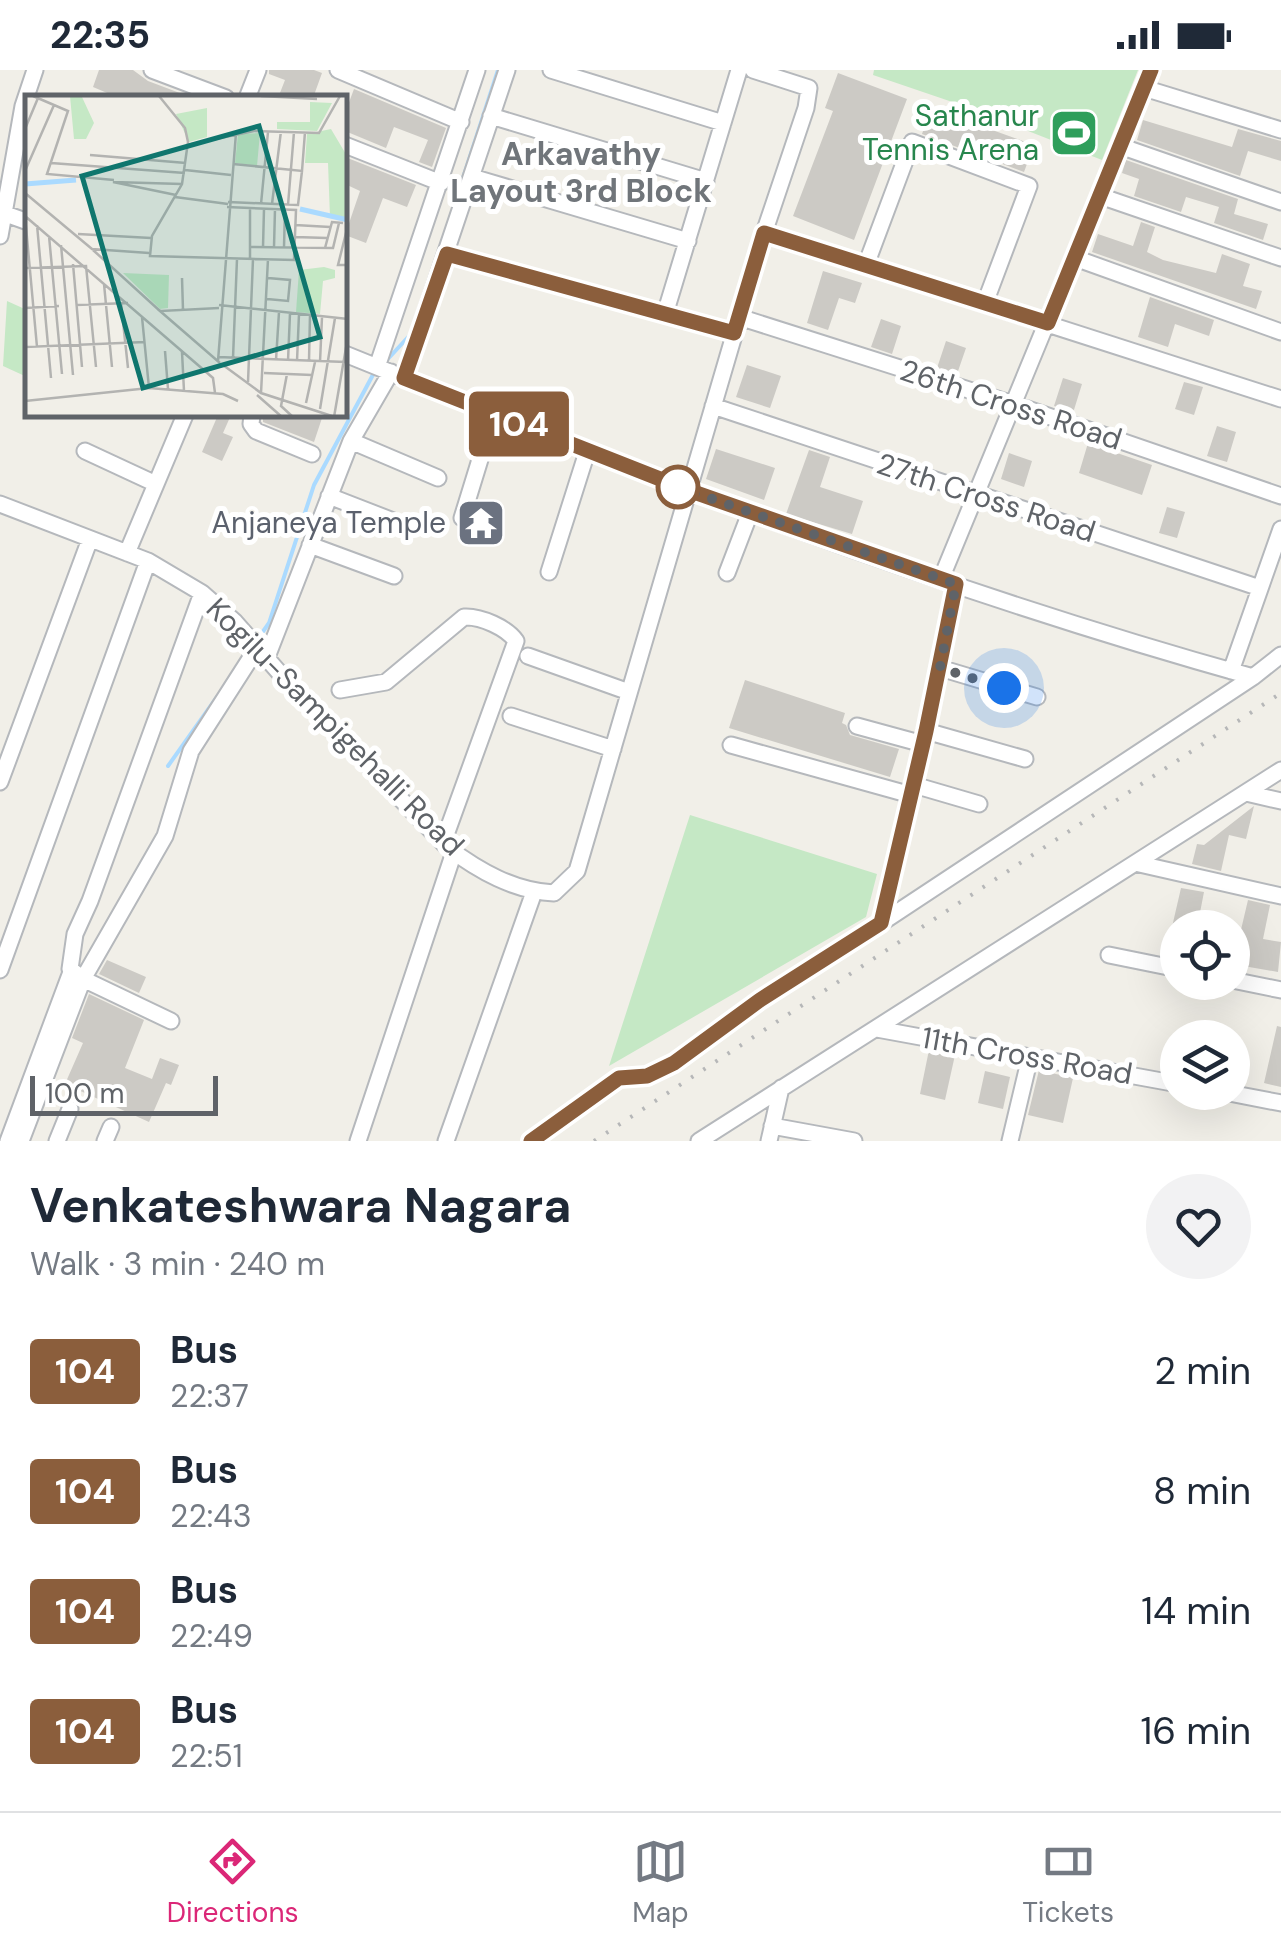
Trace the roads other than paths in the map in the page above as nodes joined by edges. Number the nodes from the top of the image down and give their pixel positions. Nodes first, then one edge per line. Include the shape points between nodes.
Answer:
1 (35, 70) edge
2 (152, 70) edge
3 (258, 70) edge
4 (338, 70) edge
5 (478, 70) edge
6 (507, 70) edge
7 (551, 70) edge
8 (739, 70) edge
9 (753, 70) edge
10 (1151, 70) edge
11 (1144, 88) junction
12 (27, 95) edge
13 (218, 95) edge
14 (248, 95) edge
15 (25, 103) edge
16 (491, 116) junction
17 (461, 122) junction
18 (723, 123) junction
19 (1281, 130) edge
20 (348, 146) edge
21 (1120, 146) junction
22 (472, 177) junction
23 (706, 181) junction
24 (440, 183) junction
25 (1100, 196) junction
26 (1281, 202) edge
27 (3, 213) junction
28 (25, 221) edge
29 (764, 233) junction
30 (0, 236) edge
31 (688, 241) junction
32 (447, 254) junction
33 (1075, 258) junction
34 (1281, 258) edge
35 (866, 266) junction
36 (985, 303) junction
37 (664, 314) junction
38 (1048, 323) junction
39 (737, 325) junction
40 (1281, 332) edge
41 (348, 355) edge
42 (387, 371) junction
43 (1281, 398) edge
44 (1013, 404) junction
45 (713, 406) junction
46 (494, 414) junction
47 (184, 418) edge
48 (252, 418) edge
49 (351, 440) junction
50 (85, 451) dead end
51 (588, 452) junction
52 (312, 454) dead end
53 (438, 478) dead end
54 (156, 484) junction
55 (688, 490) junction
56 (976, 495) junction
57 (329, 496) junction
58 (1281, 496) edge
59 (0, 504) edge
60 (750, 512) junction
61 (462, 518) dead end
62 (401, 524) dead end
63 (1281, 529) edge
64 (90, 539) junction
65 (310, 545) junction
66 (127, 553) junction
67 (148, 561) junction
68 (549, 572) dead end
69 (727, 573) dead end
70 (394, 576) dead end
71 (948, 582) junction
72 (1260, 588) junction
73 (202, 593) junction
74 (258, 648) junction
75 (1281, 655) edge
76 (528, 656) dead end
77 (940, 668) junction
78 (1231, 671) junction
79 (1253, 677) junction
80 (340, 690) dead end
81 (629, 692) junction
82 (1037, 697) dead end
83 (511, 716) dead end
84 (856, 726) dead end
85 (925, 738) junction
86 (730, 746) dead end
87 (613, 750) junction
88 (1024, 759) dead end
89 (1281, 770) edge
90 (0, 782) edge
91 (912, 790) junction
92 (1246, 793) junction
93 (1281, 801) edge
94 (979, 804) dead end
95 (449, 847) junction
96 (1135, 863) junction
97 (534, 892) junction
98 (1281, 896) edge
99 (881, 923) junction
100 (1109, 955) dead end
101 (1160, 965) edge
102 (0, 970) edge
103 (77, 975) junction
104 (1250, 984) edge
105 (1281, 990) edge
106 (172, 1021) dead end
107 (877, 1029) junction
108 (1030, 1057) junction
109 (1160, 1081) edge
110 (782, 1088) junction
111 (1250, 1097) edge
112 (1281, 1103) edge
113 (70, 1109) dead end
114 (771, 1134) edge
115 (8, 1141) edge
116 (22, 1141) edge
117 (56, 1141) edge
118 (358, 1141) edge
119 (446, 1141) edge
120 (531, 1141) edge
121 (698, 1141) edge
122 (854, 1141) edge
123 (1010, 1141) edge

1 - 12 street
2 - 13 street
3 - 14 street
4 - 17 street
5 - 17 street
6 - 16 street
7 - 18 street
8 - 18 street
9 - 29 street via 809,88
10 - 11 street
11 - 19 street
11 - 21 street
15 - 27 street
16 - 22 street
16 - 23 street
17 - 24 street
18 - 23 street
20 - 24 street
21 - 25 street
21 - 26 street
22 - 31 street
22 - 32 street
23 - 31 street
24 - 42 street
25 - 33 street
25 - 34 street
27 - 28 street
27 - 30 street
29 - 35 street
29 - 39 street
31 - 37 street
32 - 37 street, 26th Cross Road
32 - 42 street
33 - 38 street
33 - 40 street
35 - 36 street
35 - 36 street via 912,142 1029,186
36 - 38 street
37 - 39 street, 26th Cross Road
38 - 43 street
38 - 44 street
39 - 44 street, 26th Cross Road
39 - 45 street
41 - 42 street
42 - 46 street
42 - 49 street
44 - 56 street
44 - 58 street, 26th Cross Road
45 - 55 street
45 - 56 street, 27th Cross Road
46 - 51 street
46 - 61 street
47 - 54 street
48 - 52 street via 256,431
49 - 53 street
49 - 57 street
50 - 54 street
51 - 55 street
51 - 68 street
54 - 66 street
55 - 60 street
55 - 81 street
56 - 71 street
56 - 72 street, 27th Cross Road
57 - 62 street
57 - 65 street
59 - 64 street, Kogilu-Sampigehalli Road
60 - 69 street
60 - 71 street
63 - 72 street
64 - 66 street, Kogilu-Sampigehalli Road
64 - 90 street
65 - 70 street
65 - 74 street
66 - 67 street, Kogilu-Sampigehalli Road
67 - 73 street, Kogilu-Sampigehalli Road
67 - 102 street
71 - 77 street
71 - 78 street
72 - 78 street
73 - 74 street, Kogilu-Sampigehalli Road
73 - 103 street via 75,934
74 - 95 street, Kogilu-Sampigehalli Road
74 - 103 street via 191,751 164,836
75 - 79 street
76 - 81 street
77 - 82 street
77 - 85 street
78 - 79 street
79 - 99 street
80 - 95 street via 386,682 464,617 474,616 516,641
81 - 87 street
83 - 87 street
84 - 85 street
85 - 88 street
85 - 91 street
86 - 91 street
87 - 97 street via 576,871 554,893
89 - 92 street
91 - 94 street
91 - 99 street
92 - 93 street
92 - 96 street
95 - 97 street, Kogilu-Sampigehalli Road via 478,870
95 - 118 street
96 - 98 street
96 - 107 street
97 - 119 street
99 - 120 street via 674,1063 647,1076 619,1078
100 - 101 street
103 - 106 street
103 - 115 street
103 - 116 street
104 - 105 street
107 - 108 street, 11th Cross Road
107 - 110 street
108 - 109 street, 11th Cross Road
108 - 123 street
110 - 114 street
110 - 121 street
111 - 112 street
113 - 117 street
114 - 122 street

